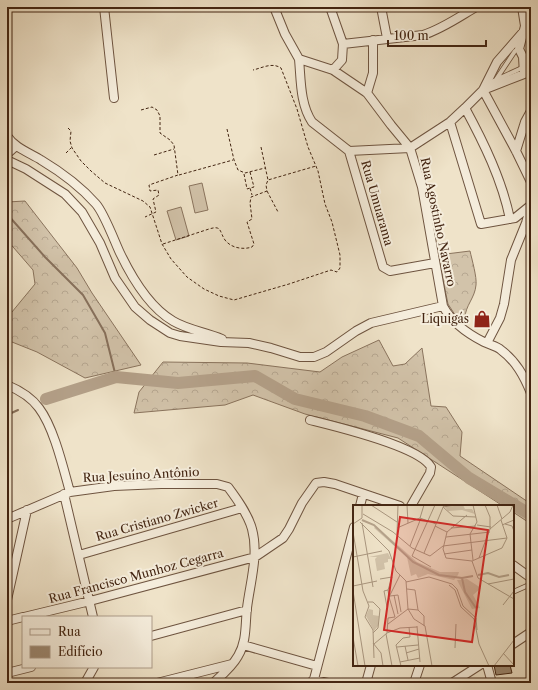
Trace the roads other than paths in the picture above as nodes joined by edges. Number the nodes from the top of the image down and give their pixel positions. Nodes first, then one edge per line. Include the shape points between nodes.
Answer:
1 (104, 7) edge
2 (274, 7) edge
3 (330, 7) edge
4 (381, 7) edge
5 (476, 7) edge
6 (522, 7) edge
7 (524, 32) junction
8 (387, 38) junction
9 (373, 40) junction
10 (343, 44) junction
11 (512, 50) junction
12 (527, 56) edge
13 (299, 59) junction
14 (524, 66) junction
15 (334, 70) junction
16 (494, 81) junction
17 (484, 88) junction
18 (367, 93) junction
19 (114, 98) dead end
20 (465, 108) junction
21 (531, 111) edge
22 (450, 122) junction
23 (7, 136) edge
24 (16, 146) junction
25 (410, 148) junction
26 (516, 150) junction
27 (349, 151) junction
28 (7, 154) edge
29 (7, 160) edge
30 (42, 160) junction
31 (26, 169) junction
32 (531, 187) edge
33 (531, 206) edge
34 (510, 219) junction
35 (435, 263) junction
36 (443, 306) junction
37 (162, 312) junction
38 (150, 320) junction
39 (228, 342) junction
40 (487, 343) junction
41 (7, 385) edge
42 (531, 393) edge
43 (310, 420) dead end
44 (67, 493) junction
45 (363, 494) junction
46 (360, 505) edge
47 (397, 505) edge
48 (413, 505) edge
49 (242, 508) junction
50 (27, 510) junction
51 (7, 520) edge
52 (353, 531) edge
53 (78, 555) junction
54 (254, 557) junction
55 (514, 566) edge
56 (531, 578) edge
57 (531, 584) edge
58 (514, 592) edge
59 (7, 600) edge
60 (90, 601) junction
61 (247, 610) junction
62 (27, 616) edge
63 (94, 616) edge
64 (22, 617) edge
65 (7, 621) edge
66 (531, 632) edge
67 (152, 636) edge
68 (514, 643) edge
69 (243, 645) junction
70 (232, 664) junction
71 (317, 666) junction
72 (371, 666) edge
73 (420, 666) edge
74 (478, 666) edge
75 (487, 666) edge
76 (27, 668) edge
77 (93, 668) edge
78 (7, 673) edge
79 (313, 681) edge
80 (85, 683) edge
81 (157, 683) edge
82 (213, 683) edge
83 (328, 683) edge
84 (366, 683) edge
85 (414, 683) edge
86 (452, 683) edge
87 (492, 683) edge

1 - 19 street
2 - 13 street
3 - 10 street
4 - 8 street
5 - 8 street via 434,31
6 - 7 street
7 - 11 street
7 - 12 street via 519,45 520,53
8 - 9 street
9 - 10 street
9 - 18 street via 373,73
10 - 15 street via 342,60
11 - 12 street
11 - 16 lane
11 - 17 street via 497,62
12 - 14 street
13 - 15 street, Rua Agostinho Navarro
13 - 27 street via 303,100 308,116
14 - 16 lane
14 - 17 street via 523,74
15 - 18 street, Rua Agostinho Navarro
16 - 17 lane
17 - 20 street
17 - 26 street
18 - 25 street, Rua Agostinho Navarro
20 - 22 street
20 - 34 street via 486,150 504,195
21 - 26 street
22 - 25 street
22 - 34 street via 481,223
23 - 24 street
24 - 28 street
24 - 30 street
25 - 27 street, Rua Umuarama
25 - 35 street, Rua Agostinho Navarro via 422,187
26 - 32 street
27 - 35 street, Rua Umuarama via 384,267 390,271
29 - 31 street
30 - 31 street
30 - 37 street via 76,185 97,205 130,273
31 - 38 street via 65,194 82,212 116,278 135,307
33 - 34 street
33 - 40 street via 511,260 500,318
35 - 36 street, Rua Agostinho Navarro
36 - 39 street via 372,324 314,357 300,357 249,343
36 - 40 street, Rua Agostinho Navarro via 464,331
37 - 38 street
37 - 39 street via 173,321
38 - 39 street via 180,336
40 - 42 street, Rua Agostinho Navarro via 500,349 513,361
41 - 44 street via 20,390 38,407 47,421 58,453
43 - 48 street via 391,443 426,461 430,473
44 - 49 street, Rua Jesuíno Antônio via 114,486 217,484 228,487
44 - 50 street, Rua Jesuíno Antônio
44 - 53 street
45 - 46 street
45 - 47 street
45 - 54 street, Rua Francisco Munhoz Cegarra via 324,482 316,483 282,538
49 - 53 street, Rua Cristiano Zwicker
49 - 54 street, Rua Jesuíno Antônio via 253,530
50 - 51 street, Rua Jesuíno Antônio
50 - 59 street
52 - 71 street
53 - 60 street
54 - 60 street, Rua Francisco Munhoz Cegarra
54 - 61 street, Rua Jesuíno Antônio
55 - 56 street
57 - 58 lane
60 - 62 street, Rua Francisco Munhoz Cegarra
60 - 63 street
61 - 67 street
61 - 69 street, Rua Jesuíno Antônio via 247,628
64 - 65 street, Rua Francisco Munhoz Cegarra
66 - 68 street
69 - 70 street, Rua Jesuíno Antônio via 239,656
69 - 71 street
70 - 81 street
70 - 82 street, Rua Jesuíno Antônio
71 - 79 street
72 - 84 street
73 - 85 street
74 - 86 street
75 - 87 street
76 - 78 street
77 - 80 street
79 - 83 street

